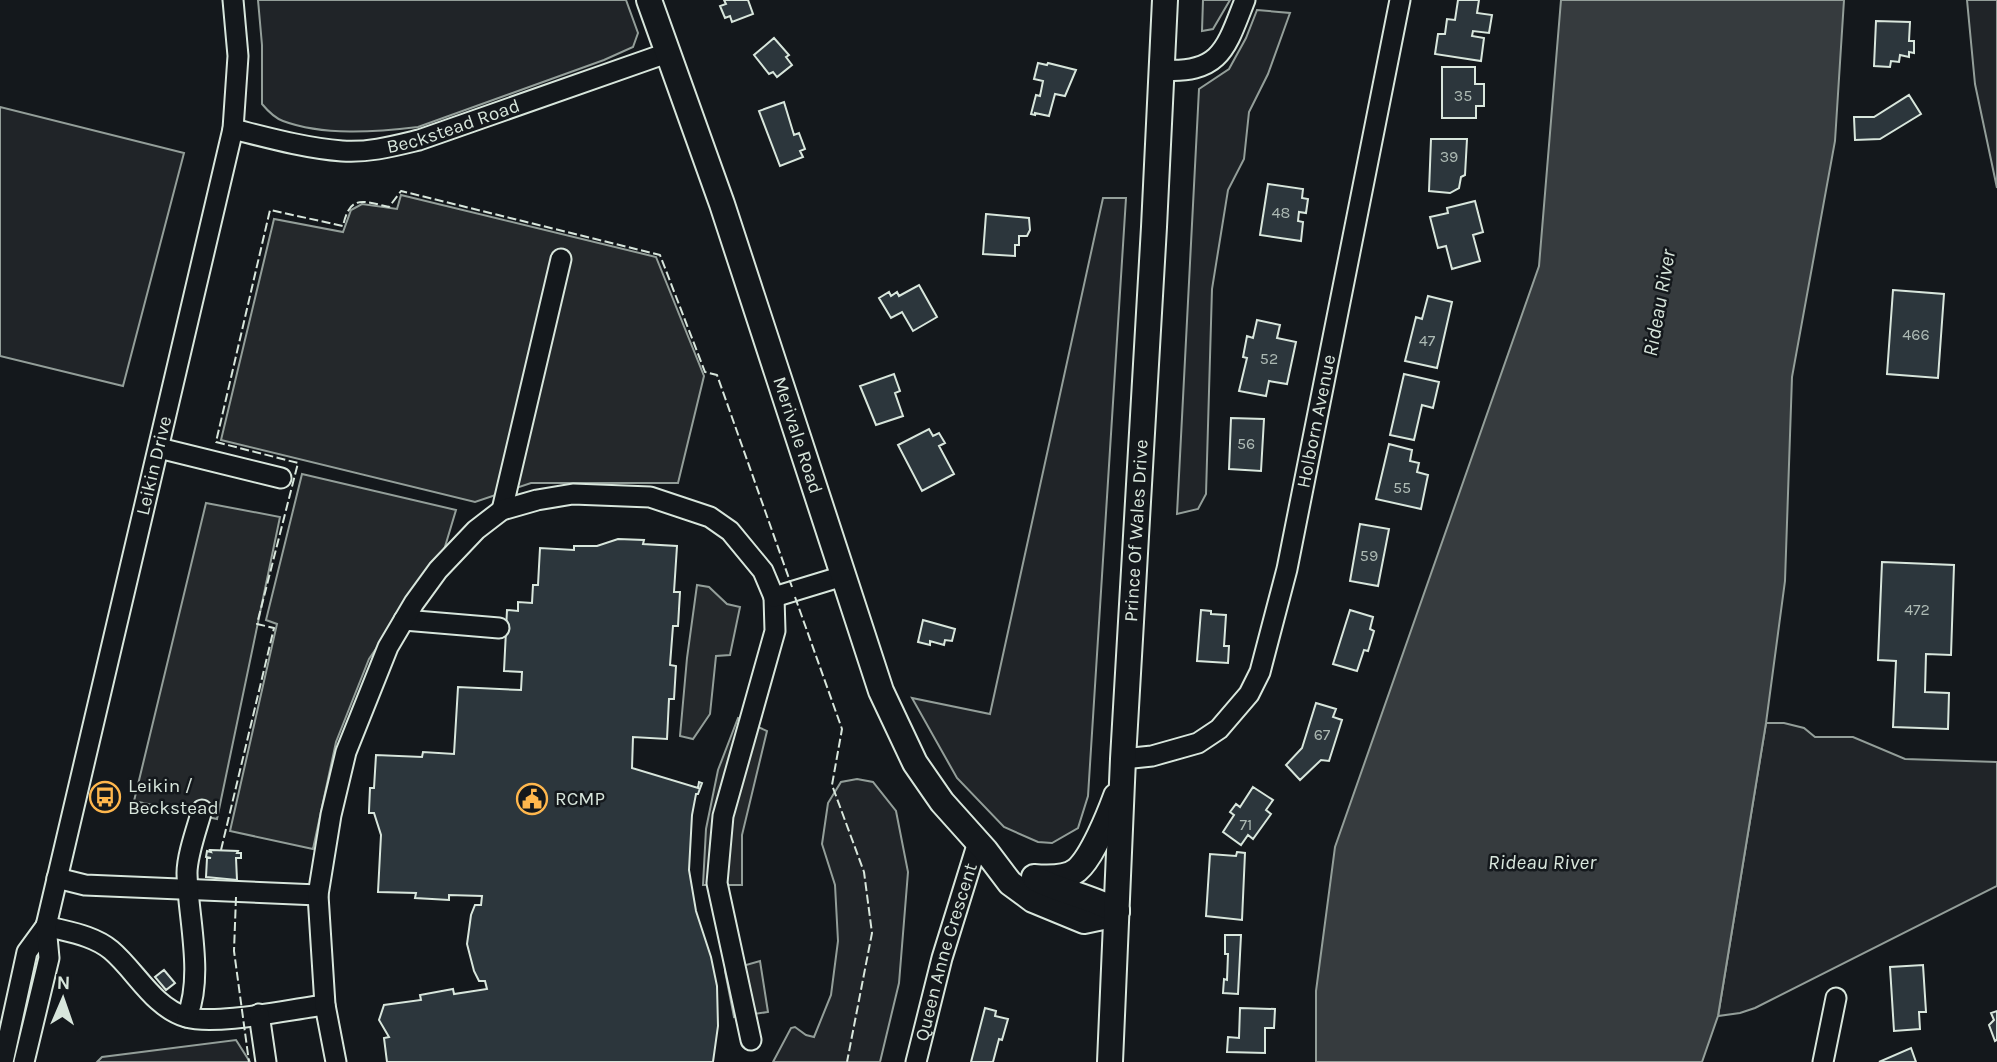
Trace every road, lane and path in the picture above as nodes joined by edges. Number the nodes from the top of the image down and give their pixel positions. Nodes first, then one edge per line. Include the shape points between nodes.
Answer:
1 (233, 0) edge
2 (649, 0) edge
3 (1165, 0) edge
4 (1245, 0) edge
5 (1400, 0) edge
6 (667, 53) junction
7 (1162, 70) junction
8 (233, 129) junction
9 (561, 259) dead end
10 (159, 448) junction
11 (281, 478) dead end
12 (502, 510) junction
13 (843, 576) junction
14 (774, 597) junction
15 (404, 620) junction
16 (499, 628) dead end
17 (1122, 767) junction
18 (202, 810) dead end
19 (981, 846) junction
20 (1034, 877) junction
21 (57, 878) junction
22 (189, 889) junction
23 (318, 895) junction
24 (1117, 911) junction
25 (46, 926) junction
26 (1836, 998) dead end
27 (325, 1005) junction
28 (259, 1014) junction
29 (187, 1017) junction
30 (751, 1040) dead end
31 (3, 1062) edge
32 (24, 1062) edge
33 (266, 1062) edge
34 (336, 1062) edge
35 (916, 1062) edge
36 (1110, 1062) edge
37 (1823, 1062) edge

1 - 8 street, Leikin Drive via 238,56
2 - 6 main road, Merivale Road
3 - 7 main road, Prince Of Wales Drive
4 - 7 street via 1228,43 1211,61 1184,71
5 - 17 street, Holborn Avenue via 1287,569 1260,672 1249,694 1219,729 1198,743
6 - 8 street, Beckstead Road via 389,147 343,151
6 - 13 main road, Merivale Road via 722,204
7 - 17 main road, Prince Of Wales Drive
8 - 10 street, Leikin Drive
9 - 12 street
10 - 11 street
10 - 21 street, Leikin Drive
12 - 14 street via 573,494 650,497 675,504 710,517 730,531 759,565
12 - 15 street via 438,570
13 - 14 street
13 - 19 main road, Merivale Road via 881,691 915,763
14 - 30 street via 775,631 723,816 717,883
15 - 16 street
15 - 23 street via 388,646 346,752
17 - 20 main road via 1110,811 1079,868 1054,878
17 - 24 main road, Prince Of Wales Drive
18 - 22 street via 187,871
19 - 20 main road, Merivale Road
19 - 24 main road, Merivale Road via 1017,890 1053,910 1084,921
19 - 35 street, Queen Anne Crescent via 942,958
20 - 24 main road, Merivale Road
21 - 22 street via 85,885
21 - 25 street, Leikin Drive
22 - 23 street
22 - 29 street via 194,994
23 - 27 street
24 - 36 main road, Prince Of Wales Drive
25 - 29 street via 97,940 163,1005
25 - 31 street, Leikin Drive via 27,952
25 - 32 street, Leikin Drive via 49,958
26 - 37 street
27 - 28 street
27 - 34 street
28 - 29 street via 215,1020
28 - 33 street

